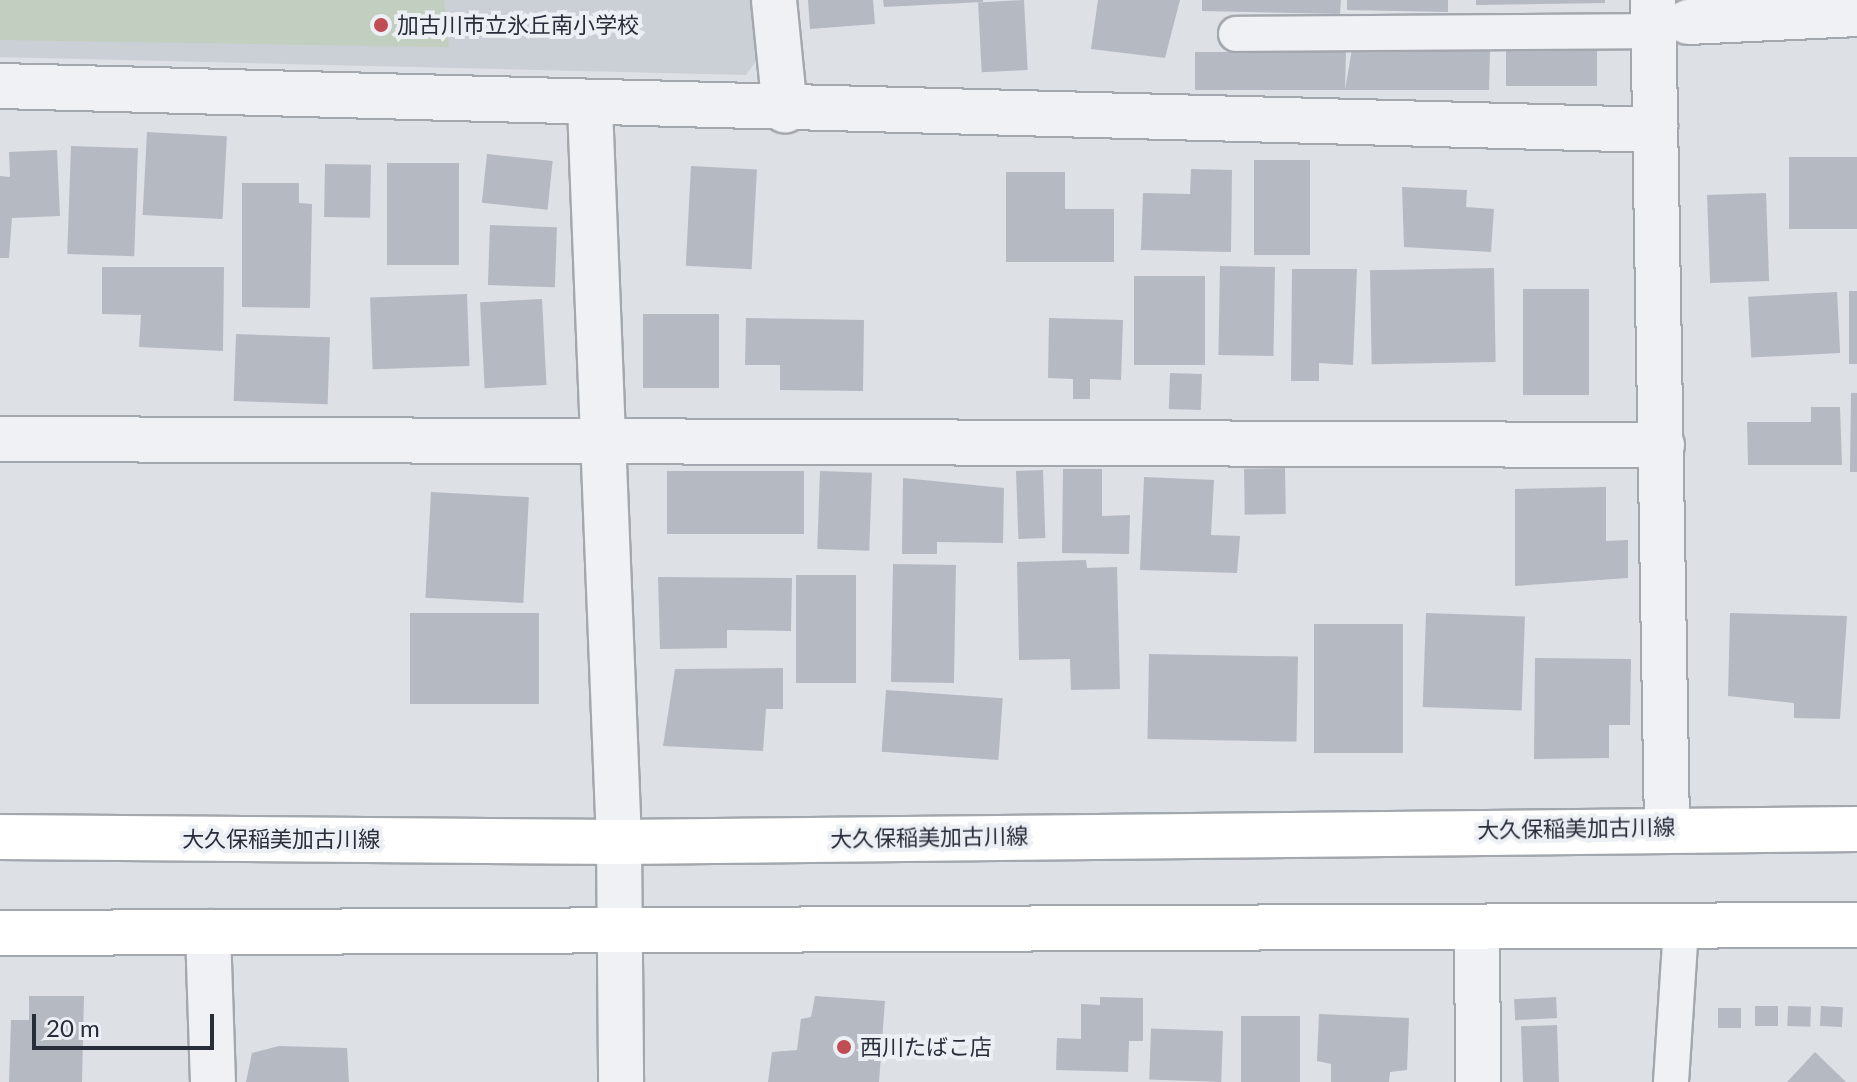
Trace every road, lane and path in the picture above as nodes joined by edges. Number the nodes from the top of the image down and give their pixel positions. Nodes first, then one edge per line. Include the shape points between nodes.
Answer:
1 (774, 0) edge
2 (1857, 14) edge
3 (1671, 24) edge
4 (1236, 34) dead end
5 (0, 86) edge
6 (590, 107) junction
7 (785, 110) junction
8 (1655, 130) junction
9 (602, 436) junction
10 (0, 439) edge
11 (1662, 445) junction
12 (1667, 826) junction
13 (1857, 829) edge
14 (0, 837) edge
15 (619, 842) junction
16 (1857, 925) edge
17 (1681, 929) junction
18 (1477, 930) junction
19 (615, 931) junction
20 (208, 932) junction
21 (0, 933) edge
22 (213, 1082) edge
23 (621, 1082) edge
24 (1478, 1082) edge
25 (1671, 1082) edge

1 - 7 street
2 - 3 street
3 - 4 lane
3 - 8 street
5 - 6 street
6 - 7 street
6 - 9 street
7 - 8 street
8 - 11 street
9 - 10 street
9 - 11 street
9 - 15 street
11 - 12 street
12 - 13 main road, 大久保稲美加古川線
12 - 15 main road, 大久保稲美加古川線
14 - 15 main road, 大久保稲美加古川線
15 - 19 street
16 - 17 main road
17 - 18 main road
17 - 25 lane
18 - 19 main road
18 - 24 street
19 - 20 main road
19 - 23 street
20 - 21 main road
20 - 22 street

